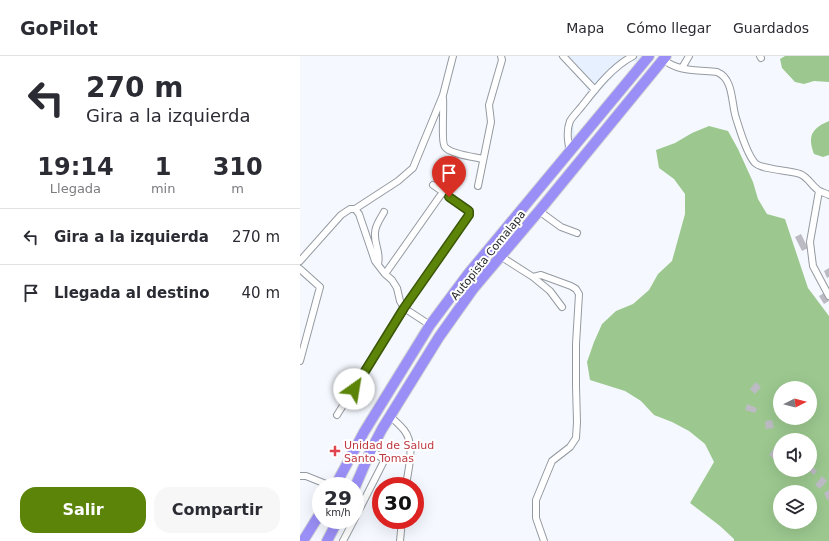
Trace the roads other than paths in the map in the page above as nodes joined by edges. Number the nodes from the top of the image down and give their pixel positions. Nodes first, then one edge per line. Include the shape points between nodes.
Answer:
1 (453, 56) edge
2 (501, 56) edge
3 (563, 56) edge
4 (633, 56) edge
5 (649, 56) edge
6 (690, 56) edge
7 (665, 58) edge
8 (682, 68) junction
9 (594, 90) junction
10 (443, 95) junction
11 (570, 152) junction
12 (483, 159) junction
13 (452, 179) dead end
14 (433, 185) dead end
15 (478, 186) dead end
16 (442, 192) junction
17 (819, 192) junction
18 (829, 195) edge
19 (355, 209) junction
20 (539, 211) junction
21 (384, 212) dead end
22 (577, 234) dead end
23 (500, 256) junction
24 (300, 261) edge
25 (378, 264) junction
26 (300, 269) edge
27 (385, 274) junction
28 (533, 276) junction
29 (829, 296) edge
30 (562, 307) dead end
31 (404, 308) junction
32 (430, 325) junction
33 (300, 361) edge
34 (338, 415) dead end
35 (390, 416) junction
36 (371, 450) junction
37 (300, 476) edge
38 (340, 477) edge
39 (359, 477) edge
40 (407, 477) edge
41 (312, 478) edge
42 (364, 500) edge
43 (312, 526) edge
44 (333, 529) edge
45 (349, 529) edge
46 (401, 529) edge
47 (303, 541) edge
48 (327, 541) edge
49 (343, 541) edge
50 (400, 541) edge
51 (544, 541) edge

1 - 10 street
2 - 12 street via 489,105 491,122
3 - 9 street
4 - 9 street via 614,69
5 - 11 highway, Autopista Comalapa
6 - 8 street
7 - 8 street via 669,64
7 - 20 highway, Autopista Comalapa
8 - 17 street via 722,74 730,86 735,116 749,154 756,164 800,174
9 - 11 street via 570,121 567,138
10 - 12 street via 445,147 450,151
10 - 19 street via 413,168
11 - 32 highway, Autopista Comalapa via 468,274
12 - 15 street
13 - 16 street
14 - 16 street
16 - 27 street
16 - 31 street via 468,209 469,215
17 - 18 street
17 - 29 street via 810,242 813,266
19 - 24 street via 350,208 341,215
19 - 25 street
20 - 22 street via 561,227
20 - 23 highway, Autopista Comalapa
21 - 25 street via 375,233 380,257
23 - 28 street
23 - 35 highway, Autopista Comalapa via 438,337
25 - 27 street
26 - 33 street via 320,287
27 - 31 street via 397,288
28 - 30 street via 550,291
28 - 51 street via 541,275 571,286 579,294 576,438 570,447 552,461 536,500 536,518
31 - 32 street
31 - 34 street
32 - 38 highway, Autopista Comalapa via 364,432
35 - 36 highway, Autopista Comalapa
35 - 40 street via 409,438
36 - 39 highway, Autopista Comalapa
36 - 42 street via 384,461
37 - 41 street
43 - 47 highway
44 - 48 highway
45 - 49 street
46 - 50 street

